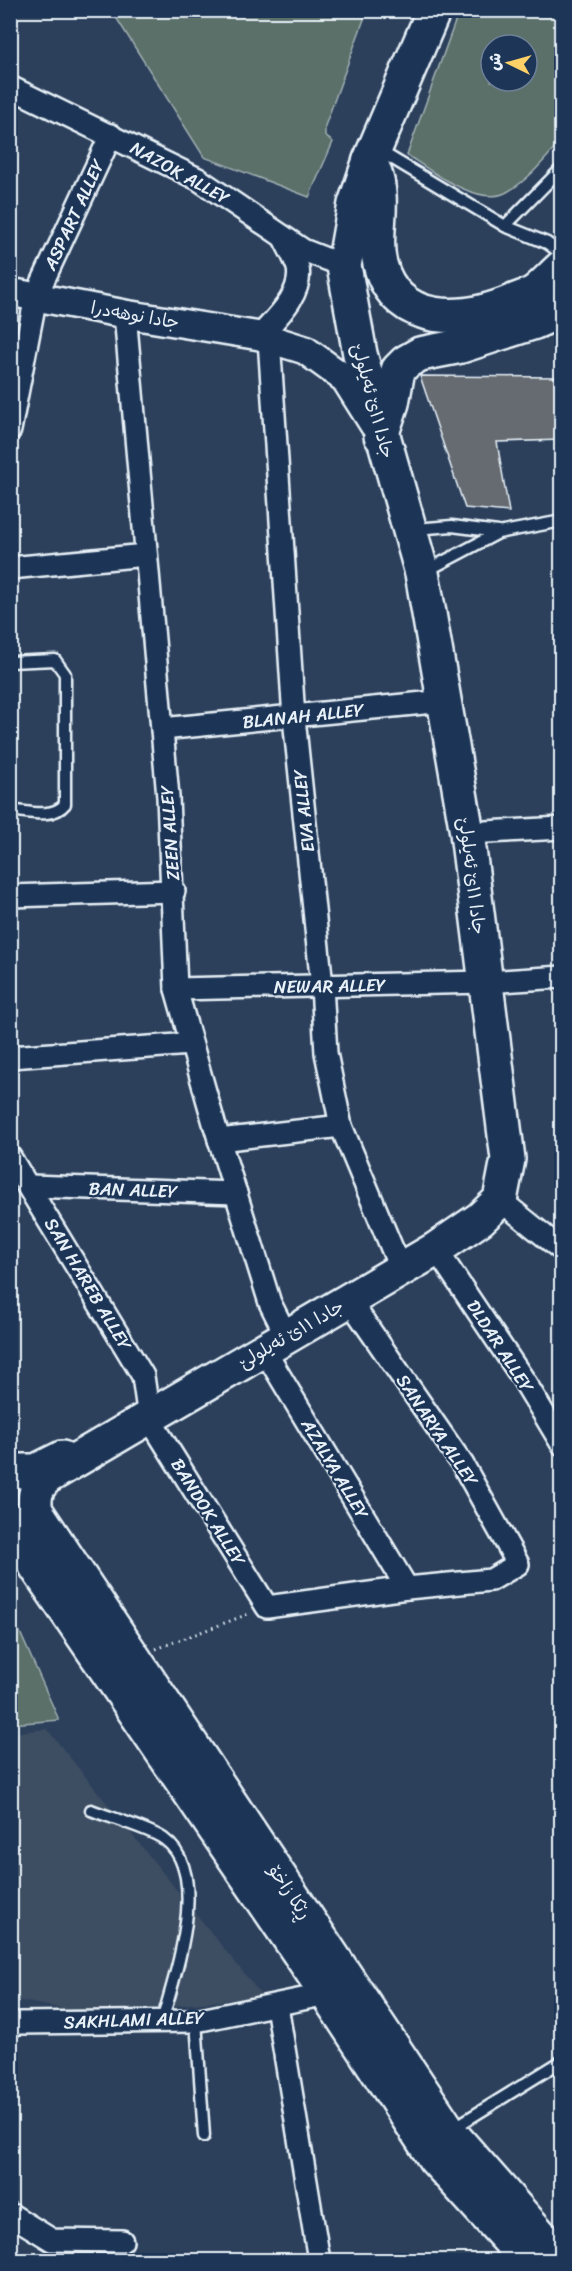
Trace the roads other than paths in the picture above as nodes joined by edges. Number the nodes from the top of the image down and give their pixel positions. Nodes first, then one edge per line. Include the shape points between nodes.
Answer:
1 (432, 16) edge
2 (10, 87) edge
3 (111, 135) junction
4 (373, 154) junction
5 (561, 168) edge
6 (505, 226) junction
7 (284, 237) junction
8 (561, 254) edge
9 (344, 266) junction
10 (561, 267) edge
11 (23, 294) edge
12 (549, 304) edge
13 (125, 314) junction
14 (265, 337) junction
15 (10, 430) edge
16 (381, 436) junction
17 (561, 521) edge
18 (410, 530) junction
19 (498, 532) junction
20 (146, 555) junction
21 (10, 568) edge
22 (422, 573) junction
23 (10, 662) edge
24 (444, 701) junction
25 (294, 718) junction
26 (162, 729) junction
27 (10, 810) edge
28 (561, 828) edge
29 (467, 833) junction
30 (174, 891) junction
31 (10, 896) edge
32 (561, 977) edge
33 (484, 982) junction
34 (322, 986) junction
35 (176, 989) junction
36 (191, 1044) junction
37 (10, 1057) edge
38 (340, 1126) junction
39 (219, 1140) junction
40 (10, 1157) edge
41 (30, 1186) junction
42 (236, 1194) junction
43 (500, 1200) junction
44 (436, 1250) junction
45 (561, 1250) edge
46 (401, 1270) junction
47 (349, 1300) junction
48 (275, 1343) junction
49 (149, 1418) junction
50 (561, 1444) edge
51 (99, 1447) junction
52 (10, 1471) edge
53 (23, 1516) edge
54 (407, 1588) junction
55 (91, 1810) dead end
56 (327, 1994) junction
57 (277, 2006) junction
58 (196, 2021) junction
59 (162, 2022) junction
60 (10, 2026) edge
61 (561, 2061) edge
62 (449, 2131) junction
63 (204, 2136) dead end
64 (10, 2214) edge
65 (122, 2241) dead end
66 (319, 2260) edge
67 (527, 2260) edge
68 (561, 2260) edge

1 - 4 main road, جادا ١١ێ ئه‌یلولێ
2 - 3 street, NAZOK ALLEY
3 - 7 street, NAZOK ALLEY via 198,179
3 - 11 street, ASPART ALLEY
4 - 6 lane
4 - 9 main road, جادا ١١ێ ئه‌یلولێ via 355,204
4 - 12 main road via 379,187 380,262 394,294 405,303 440,316
5 - 6 lane
6 - 8 lane via 547,243
7 - 9 street, NAZOK ALLEY via 303,250
7 - 14 street via 298,269 295,288
9 - 16 main road, جادا ١١ێ ئه‌یلولێ via 360,354
10 - 12 main road
11 - 13 street, جادا نوهەدرا
11 - 15 street, ASPART ALLEY
12 - 16 main road via 499,335 420,354 406,362 398,370
13 - 14 street, جادا نوهەدرا
13 - 20 street, ZEEN ALLEY
14 - 16 street, جادا نوهەدرا via 304,350 345,379
14 - 25 street, EVA ALLEY
16 - 18 main road, جادا ١١ێ ئه‌یلولێ
17 - 19 lane
18 - 19 lane via 452,526
18 - 22 main road, جادا ١١ێ ئه‌یلولێ
19 - 22 lane
20 - 21 street
20 - 26 street, ZEEN ALLEY
22 - 24 main road, جادا ١١ێ ئه‌یلولێ
23 - 27 lane via 55,660 65,674 65,804 59,812 50,813
24 - 25 street, BLANAH ALLEY
24 - 29 main road, جادا ١١ێ ئه‌یلولێ
25 - 26 street, BLANAH ALLEY
25 - 34 street, EVA ALLEY
26 - 30 street, ZEEN ALLEY
28 - 29 street
29 - 33 main road, جادا ١١ێ ئه‌یلولێ
30 - 31 street
30 - 35 street, ZEEN ALLEY
32 - 33 street, NEWAR ALLEY
33 - 34 street, NEWAR ALLEY
33 - 43 main road, جادا ١١ێ ئه‌یلولێ via 508,1159
34 - 35 street, NEWAR ALLEY
34 - 38 street, EVA ALLEY via 326,1053
35 - 36 street, ZEEN ALLEY
36 - 37 street
36 - 39 street, ZEEN ALLEY
38 - 39 street
38 - 46 street, EVA ALLEY
39 - 42 street, ZEEN ALLEY
40 - 41 street, SAN HAREB ALLEY
41 - 42 street, BAN ALLEY
41 - 49 street, SAN HAREB ALLEY via 143,1376
42 - 48 street, ZEEN ALLEY via 270,1302
43 - 44 main road, جادا ١١ێ ئه‌یلولێ
43 - 45 street
44 - 46 main road, جادا ١١ێ ئه‌یلولێ
44 - 50 street, DLDAR ALLEY via 523,1379
46 - 47 main road, جادا ١١ێ ئه‌یلولێ
47 - 48 main road, جادا ١١ێ ئه‌یلولێ
47 - 54 street, SANARYA ALLEY via 463,1466 518,1564 491,1580
48 - 49 main road, جادا ١١ێ ئه‌یلولێ
48 - 54 street, AZALYA ALLEY
49 - 51 main road, جادا ١١ێ ئه‌یلولێ
49 - 54 street, BANDOK ALLEY via 267,1607
51 - 52 main road via 58,1459 36,1471
51 - 53 main road, جادا ١١ێ ئه‌یلولێ via 41,1482
53 - 56 main road, ڕێکا زاخۆ via 37,1568
53 - 62 main road, ڕێکا زاخۆ via 135,1657
55 - 59 lane via 164,1839 180,1859 187,1883 188,1910
56 - 57 street, SAKHLAMI ALLEY
56 - 67 main road, ڕێکا زاخۆ via 435,2159
57 - 58 street, SAKHLAMI ALLEY
57 - 66 street
58 - 59 street, SAKHLAMI ALLEY
58 - 63 lane
59 - 60 street, SAKHLAMI ALLEY
61 - 62 lane
62 - 68 main road, ڕێکا زاخۆ
64 - 65 street via 52,2240

